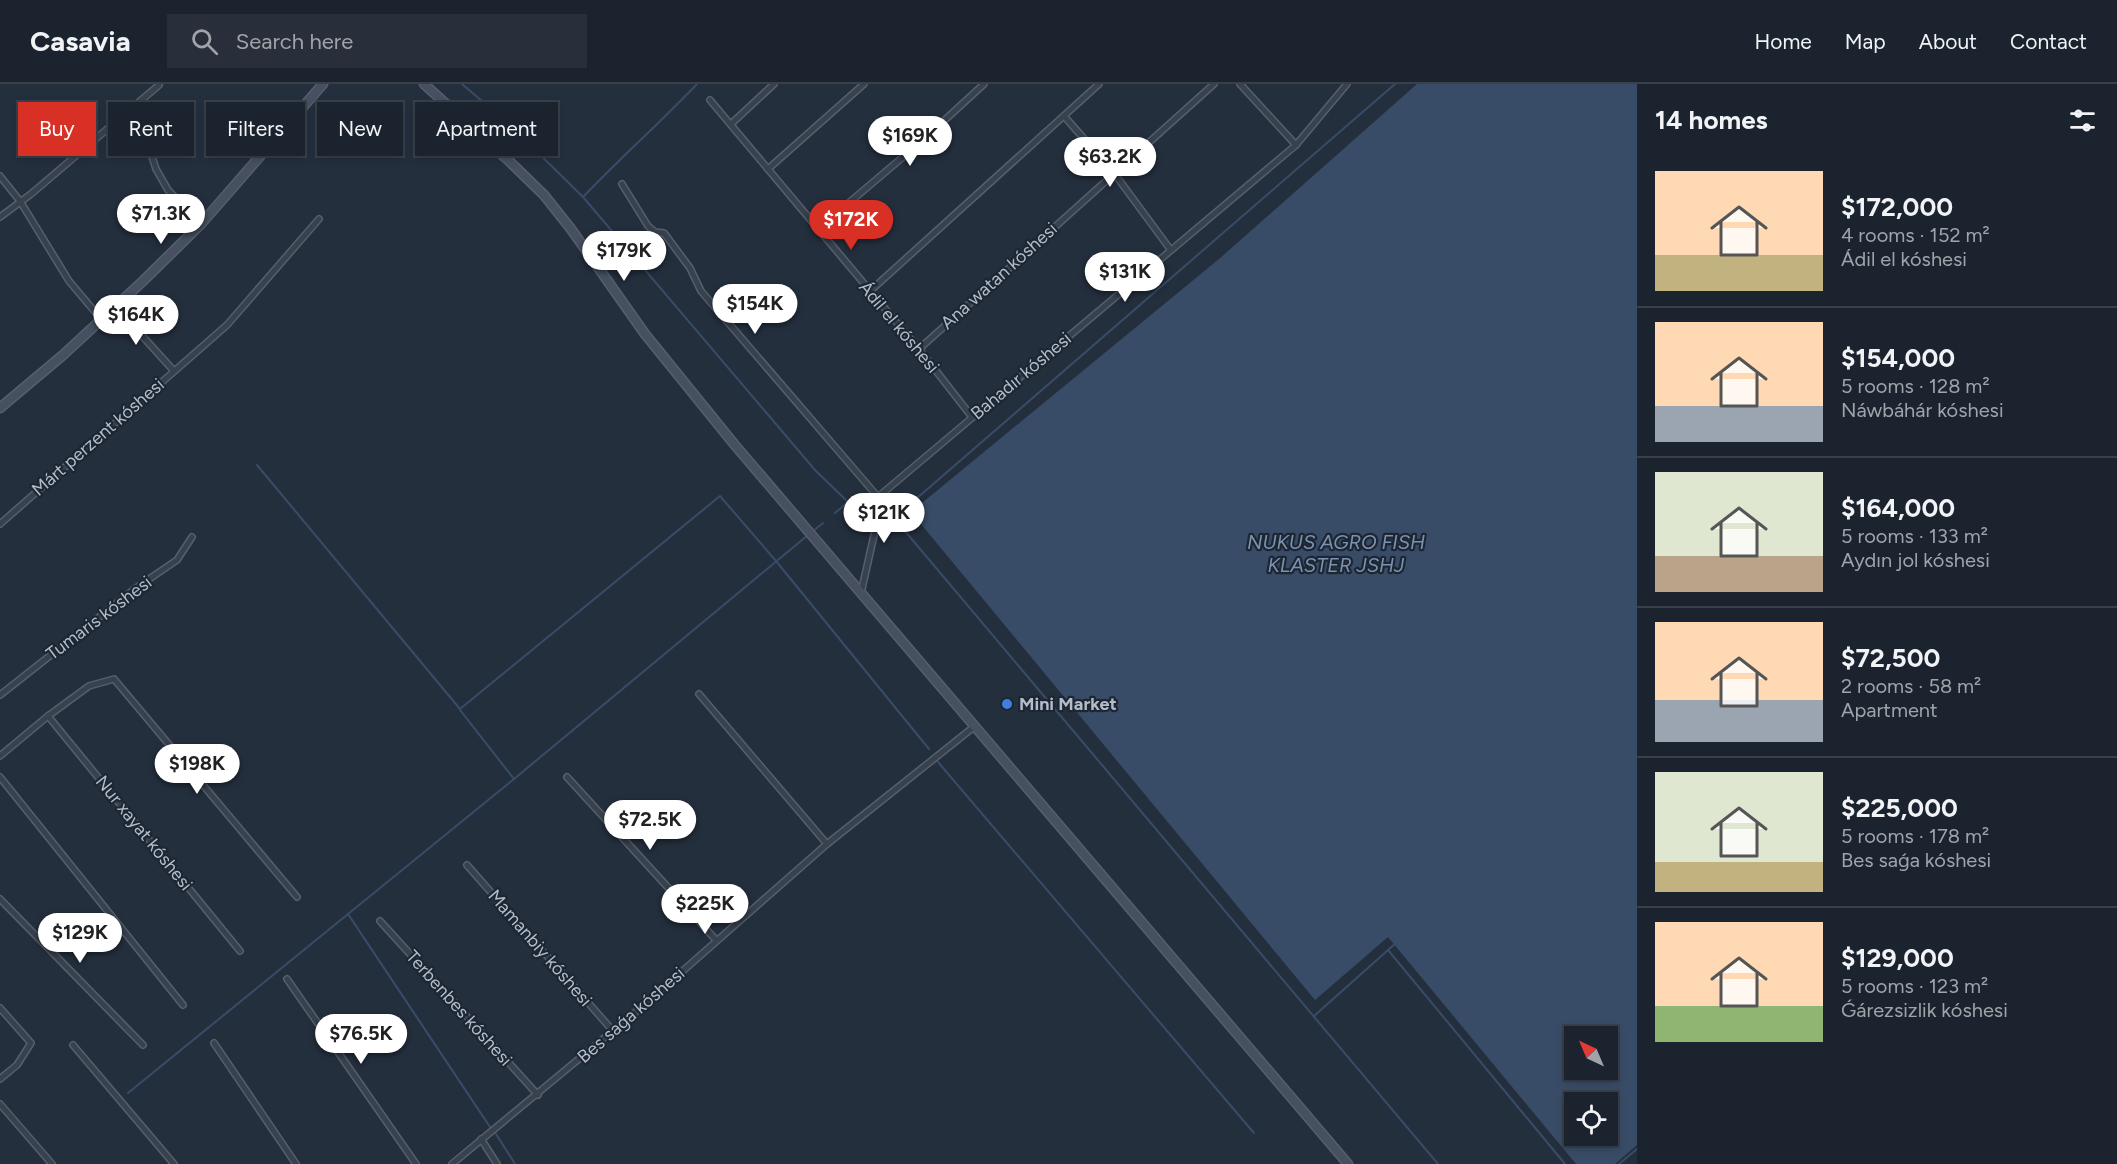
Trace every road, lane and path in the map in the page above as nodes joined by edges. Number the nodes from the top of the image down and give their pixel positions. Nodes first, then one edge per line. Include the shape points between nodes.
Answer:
1 (323, 84) edge
2 (424, 84) edge
3 (774, 84) edge
4 (864, 84) edge
5 (984, 84) edge
6 (1099, 84) edge
7 (1215, 84) edge
8 (1240, 84) edge
9 (1347, 84) edge
10 (159, 85) edge
11 (710, 100) dead end
12 (139, 102) edge
13 (1064, 116) junction
14 (731, 124) junction
15 (108, 128) edge
16 (1296, 145) junction
17 (152, 156) edge
18 (768, 169) junction
19 (1114, 173) junction
20 (0, 176) edge
21 (622, 184) dead end
22 (20, 201) junction
23 (0, 217) edge
24 (318, 219) dead end
25 (201, 224) junction
26 (819, 229) junction
27 (1170, 249) junction
28 (869, 292) junction
29 (115, 306) junction
30 (101, 319) junction
31 (919, 349) junction
32 (174, 371) junction
33 (0, 408) edge
34 (972, 417) junction
35 (878, 497) junction
36 (0, 524) edge
37 (192, 537) dead end
38 (861, 593) junction
39 (699, 694) dead end
40 (0, 695) edge
41 (48, 716) junction
42 (975, 726) junction
43 (0, 756) edge
44 (0, 777) edge
45 (567, 777) dead end
46 (827, 844) junction
47 (467, 865) dead end
48 (297, 897) dead end
49 (0, 899) edge
50 (380, 921) dead end
51 (716, 940) junction
52 (240, 951) dead end
53 (287, 979) dead end
54 (183, 1005) dead end
55 (0, 1008) edge
56 (613, 1031) junction
57 (214, 1043) dead end
58 (73, 1045) dead end
59 (143, 1045) dead end
60 (0, 1079) edge
61 (538, 1095) junction
62 (0, 1104) edge
63 (482, 1139) junction
64 (52, 1164) edge
65 (174, 1164) edge
66 (296, 1164) edge
67 (416, 1164) edge
68 (452, 1164) edge
69 (497, 1164) edge
70 (1348, 1164) edge

1 - 25 main road
2 - 38 main road via 544,195 645,334
3 - 14 street
4 - 18 street
5 - 26 street
6 - 13 street
7 - 19 street, Ana watan kóshesi
8 - 16 street
9 - 16 street, Bahadır kóshesi
10 - 12 street
11 - 14 street, Ádil el kóshesi
13 - 19 street
13 - 28 street
14 - 18 street, Ádil el kóshesi
15 - 22 street
16 - 27 street, Bahadır kóshesi
17 - 25 street via 168,190
18 - 26 street, Ádil el kóshesi
19 - 27 street
19 - 31 street, Ana watan kóshesi
20 - 22 street
21 - 35 street via 648,226 664,233 702,291
22 - 23 street
22 - 30 street via 69,281
24 - 32 street, Márt perzent kóshesi via 227,325
25 - 29 main road
26 - 28 street, Ádil el kóshesi
27 - 34 street, Bahadır kóshesi
28 - 31 street, Ádil el kóshesi
29 - 30 main road
29 - 32 street
30 - 33 main road
31 - 34 street, Ádil el kóshesi
32 - 36 street, Márt perzent kóshesi
34 - 35 street, Bahadır kóshesi
35 - 38 street via 881,504
37 - 40 street, Tumaris kóshesi via 177,560
38 - 42 main road
39 - 46 street
41 - 43 street
41 - 48 street via 89,686 114,679
41 - 52 street, Nur xayat kóshesi
42 - 46 street, Bes saǵa kóshesi
42 - 70 main road
44 - 54 street
45 - 51 street
46 - 51 street, Bes saǵa kóshesi
47 - 56 street, Mamanbiy kóshesi
49 - 59 street
50 - 61 street, Terbenbes kóshesi
51 - 56 street, Bes saǵa kóshesi
53 - 67 street
55 - 60 street via 32,1043 17,1065
56 - 61 street, Bes saǵa kóshesi
57 - 66 street
58 - 65 street
61 - 63 street, Bes saǵa kóshesi
62 - 64 street
63 - 68 street, Bes saǵa kóshesi
63 - 69 street

